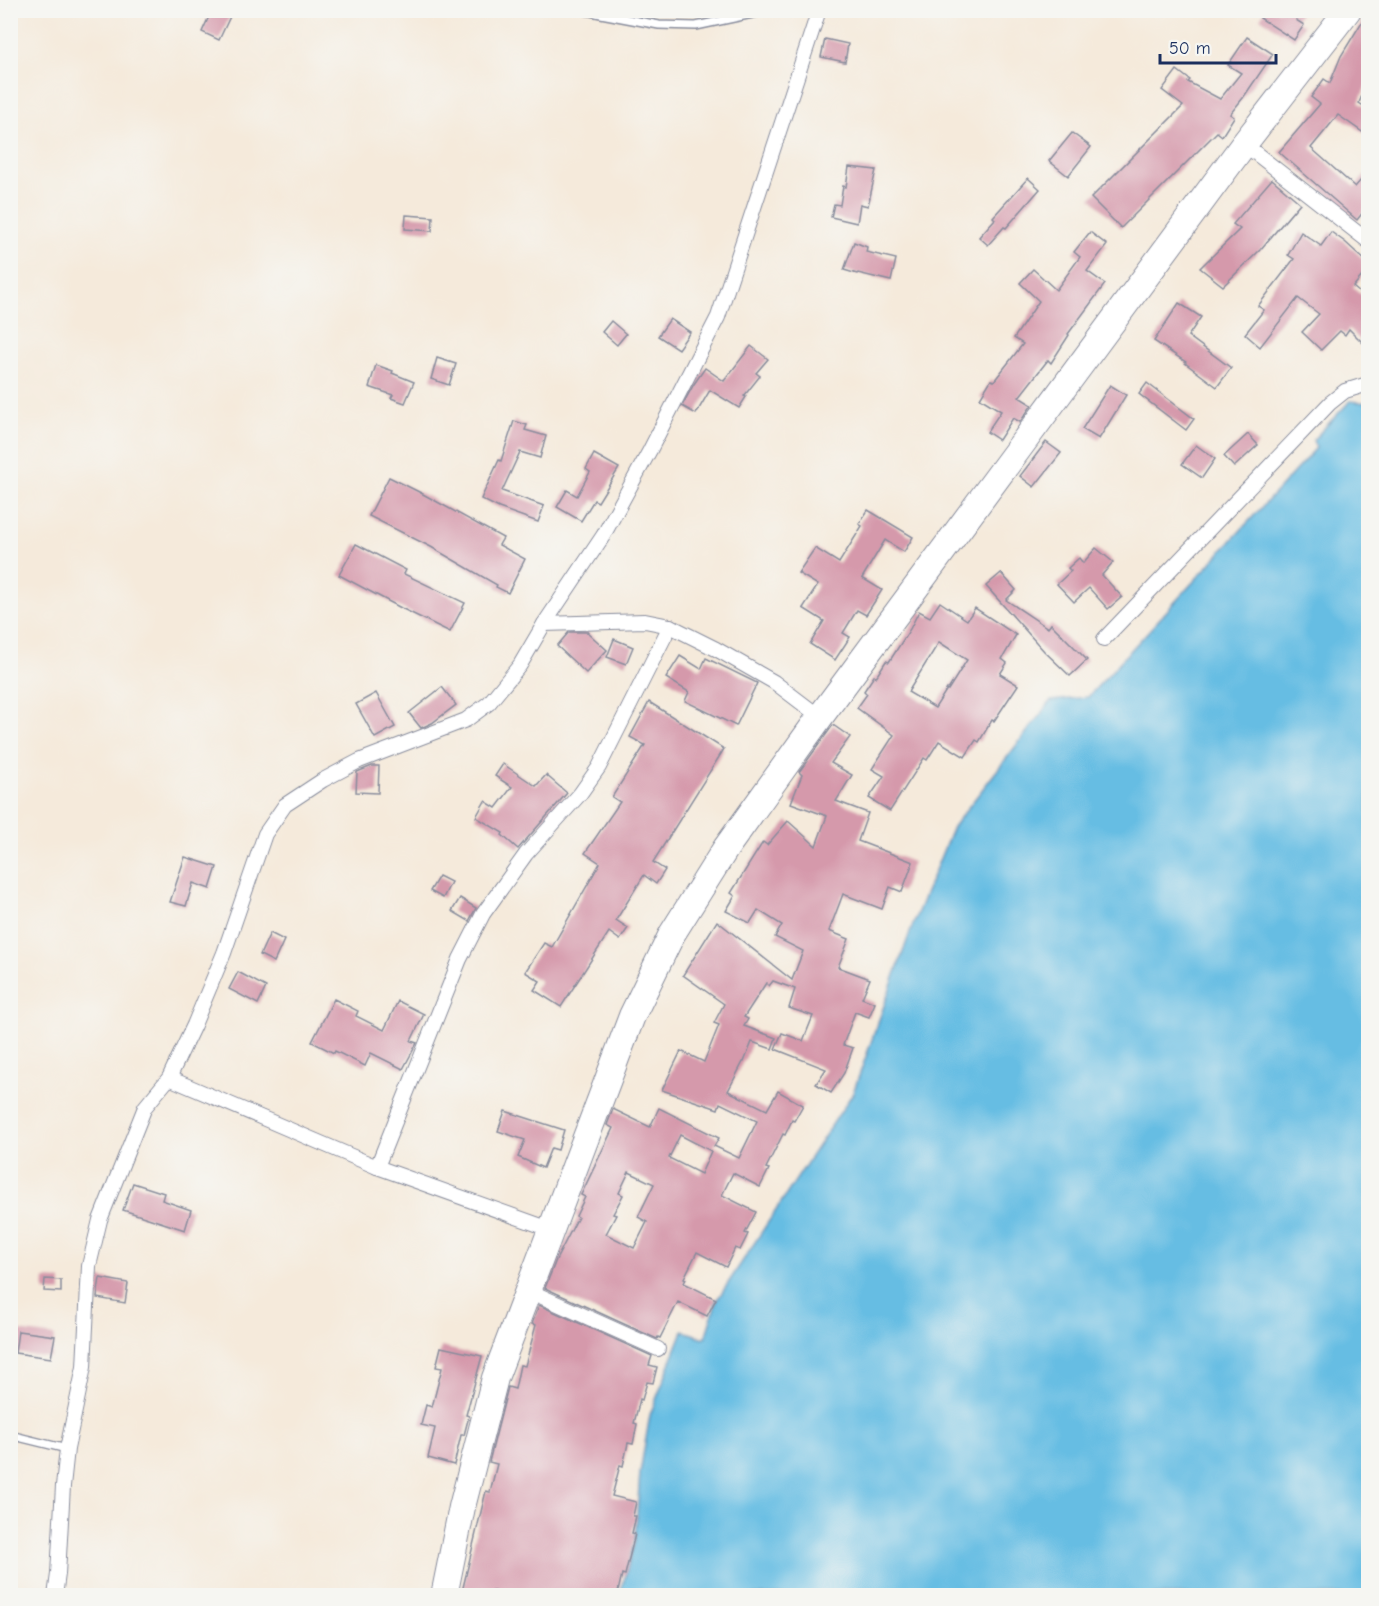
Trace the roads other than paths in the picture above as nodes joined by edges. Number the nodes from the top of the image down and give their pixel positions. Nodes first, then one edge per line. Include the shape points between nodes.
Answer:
1 (580, 10) edge
2 (772, 10) edge
3 (819, 10) edge
4 (1348, 10) edge
5 (1244, 144) junction
6 (1366, 235) edge
7 (1368, 384) edge
8 (544, 624) junction
9 (670, 626) junction
10 (1104, 639) dead end
11 (820, 717) junction
12 (169, 1078) junction
13 (376, 1167) junction
14 (550, 1229) junction
15 (527, 1290) junction
16 (658, 1349) dead end
17 (10, 1435) edge
18 (67, 1449) junction
19 (55, 1596) edge
20 (444, 1596) edge

1 - 2 lane via 659,25 696,26
3 - 8 street via 718,317 603,536
4 - 5 highway
5 - 6 street
5 - 11 highway
7 - 10 street via 1345,391 1330,403
8 - 9 street via 645,621
8 - 12 street via 520,665 489,703 466,720 359,761 285,805 266,834 224,953
9 - 11 street via 774,682
9 - 13 street via 599,767 483,914 460,959
11 - 14 highway via 726,848 672,934 632,1016
12 - 13 street
12 - 18 street via 145,1107 100,1220 89,1266 84,1367
13 - 14 street
14 - 15 highway
15 - 16 street
15 - 20 highway via 495,1378
17 - 18 lane
18 - 19 street

